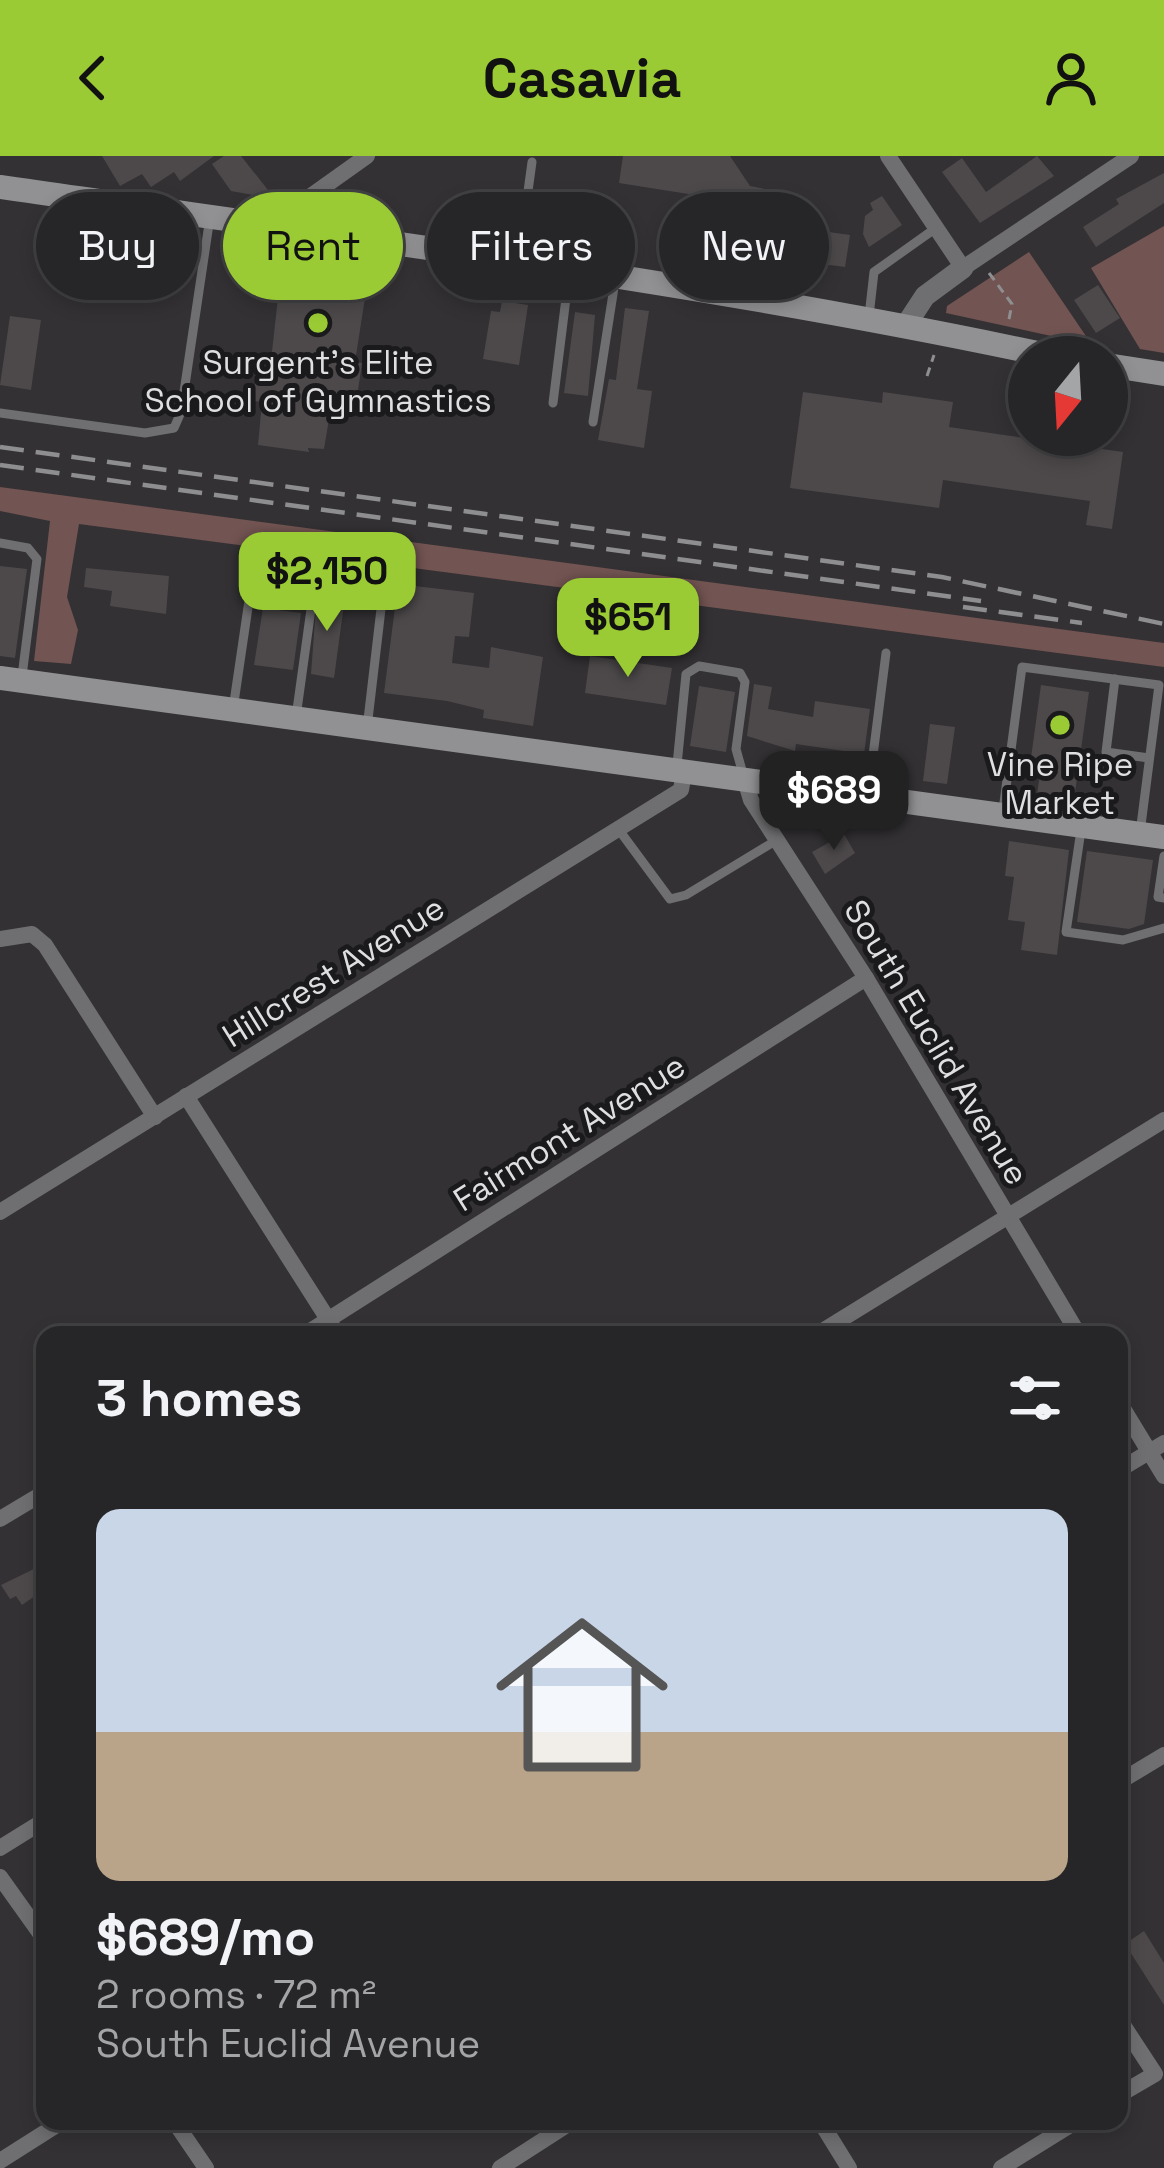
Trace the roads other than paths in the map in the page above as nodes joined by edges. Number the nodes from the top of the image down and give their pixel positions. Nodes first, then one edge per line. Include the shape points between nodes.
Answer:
1 (367, 156) edge
2 (888, 156) edge
3 (1132, 156) edge
4 (532, 161) dead end
5 (0, 187) edge
6 (316, 192) edge
7 (528, 192) edge
8 (210, 218) junction
9 (223, 220) edge
10 (936, 228) junction
11 (963, 268) junction
12 (635, 278) edge
13 (566, 300) edge
14 (612, 300) edge
15 (869, 318) junction
16 (906, 325) junction
17 (1008, 347) edge
18 (1128, 368) edge
19 (1164, 374) edge
20 (553, 403) dead end
21 (0, 413) edge
22 (593, 422) dead end
23 (1, 543) edge
24 (381, 609) dead end
25 (886, 653) dead end
26 (1115, 679) junction
27 (11, 680) edge
28 (233, 710) junction
29 (296, 718) junction
30 (367, 728) junction
31 (1149, 758) junction
32 (680, 771) junction
33 (745, 780) junction
34 (868, 796) junction
35 (1003, 814) junction
36 (1081, 825) junction
37 (619, 830) junction
38 (1152, 835) edge
39 (777, 840) junction
40 (1164, 856) edge
41 (1161, 897) edge
42 (1164, 928) edge
43 (0, 939) edge
44 (866, 978) junction
45 (186, 1096) junction
46 (155, 1118) junction
47 (1164, 1120) edge
48 (0, 1211) edge
49 (1007, 1214) junction
50 (332, 1326) edge
51 (336, 1326) edge
52 (830, 1326) edge
53 (1074, 1326) edge
54 (1128, 1413) edge
55 (1156, 1447) edge
56 (1128, 1464) edge
57 (1164, 1476) edge
58 (36, 1498) edge
59 (0, 1520) edge
60 (1164, 1756) edge
61 (1128, 1778) edge
62 (36, 1826) edge
63 (0, 1848) edge
64 (0, 1877) edge
65 (36, 1927) edge
66 (1128, 2033) edge
67 (1128, 2090) edge
68 (50, 2130) edge
69 (180, 2130) edge
70 (559, 2130) edge
71 (826, 2130) edge
72 (1062, 2130) edge
73 (0, 2166) edge
74 (206, 2168) edge
75 (500, 2168) edge
76 (849, 2168) edge
77 (1001, 2168) edge

1 - 6 street
2 - 10 street
3 - 11 street
4 - 7 lane
5 - 8 main road
8 - 9 main road
8 - 21 lane via 174,428 145,434
10 - 11 street
10 - 15 lane via 874,272
11 - 16 street via 925,296
12 - 15 main road
13 - 20 lane
14 - 22 lane
15 - 16 main road
16 - 17 main road
18 - 19 main road
23 - 27 lane via 28,548 37,559
24 - 30 lane
25 - 34 lane
26 - 31 lane via 1106,752
26 - 31 lane via 1159,685
26 - 35 lane via 1022,667
27 - 28 main road
28 - 29 main road
28 - 29 lane via 251,587 302,586 312,602
29 - 30 main road
30 - 32 main road
31 - 38 lane
32 - 33 main road
32 - 33 lane via 686,674 699,666 740,673 745,682 736,749
32 - 37 street, Hillcrest Avenue via 681,790
33 - 34 main road
33 - 39 street, South Euclid Avenue
34 - 35 main road
35 - 36 main road
36 - 38 main road
36 - 42 lane via 1066,932 1123,940
37 - 39 lane via 670,899
37 - 45 street, Hillcrest Avenue
39 - 44 street, South Euclid Avenue
40 - 41 lane
43 - 46 street via 32,934 45,945
44 - 49 street, South Euclid Avenue
44 - 51 street, Fairmont Avenue
45 - 46 street, Hillcrest Avenue
45 - 50 street
46 - 48 street, Hillcrest Avenue
47 - 49 street
49 - 52 street
49 - 53 street, South Euclid Avenue
54 - 55 street
55 - 56 street
55 - 57 street
58 - 59 street
60 - 61 street
62 - 63 street
64 - 65 street
66 - 67 street via 1155,2074
68 - 73 street
69 - 74 street
70 - 75 street
71 - 76 street
72 - 77 street

